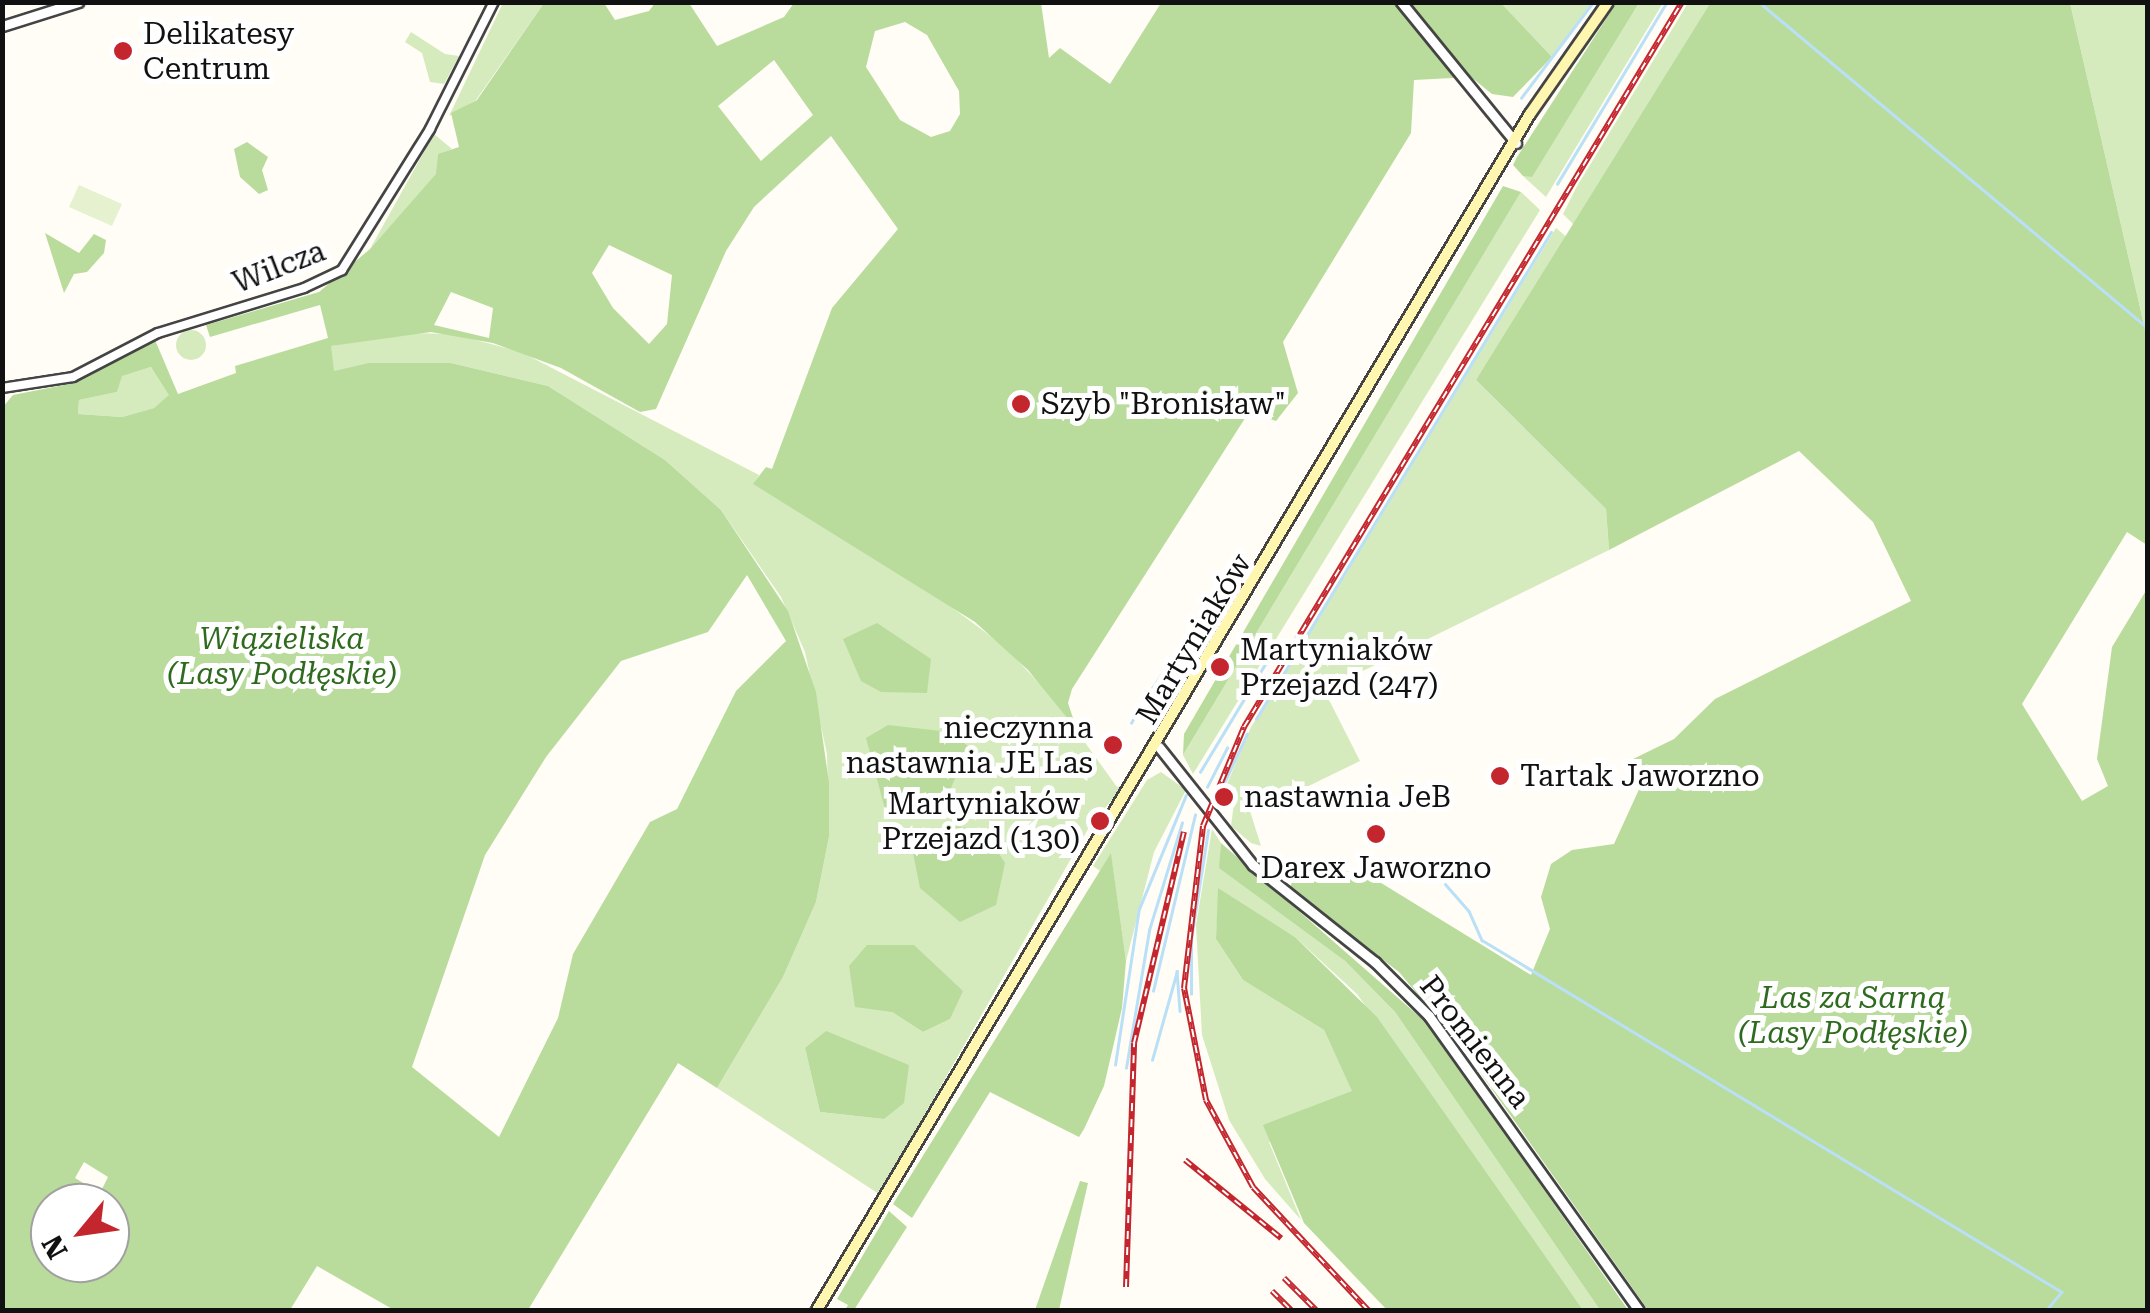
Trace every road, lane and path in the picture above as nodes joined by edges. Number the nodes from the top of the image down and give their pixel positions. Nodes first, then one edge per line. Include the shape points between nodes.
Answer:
1 (78, 2) edge
2 (494, 2) edge
3 (1401, 2) edge
4 (1608, 2) edge
5 (2, 26) edge
6 (1516, 143) junction
7 (2, 388) edge
8 (1159, 747) junction
9 (817, 1310) edge
10 (1639, 1310) edge

1 - 5 street
2 - 7 street, Wilcza via 424,140 342,270 158,333 74,378
3 - 6 street
4 - 6 main road, Martyniaków
6 - 8 main road, Martyniaków
8 - 9 main road, Martyniaków
8 - 10 street, Promienna via 1253,865 1430,1016

